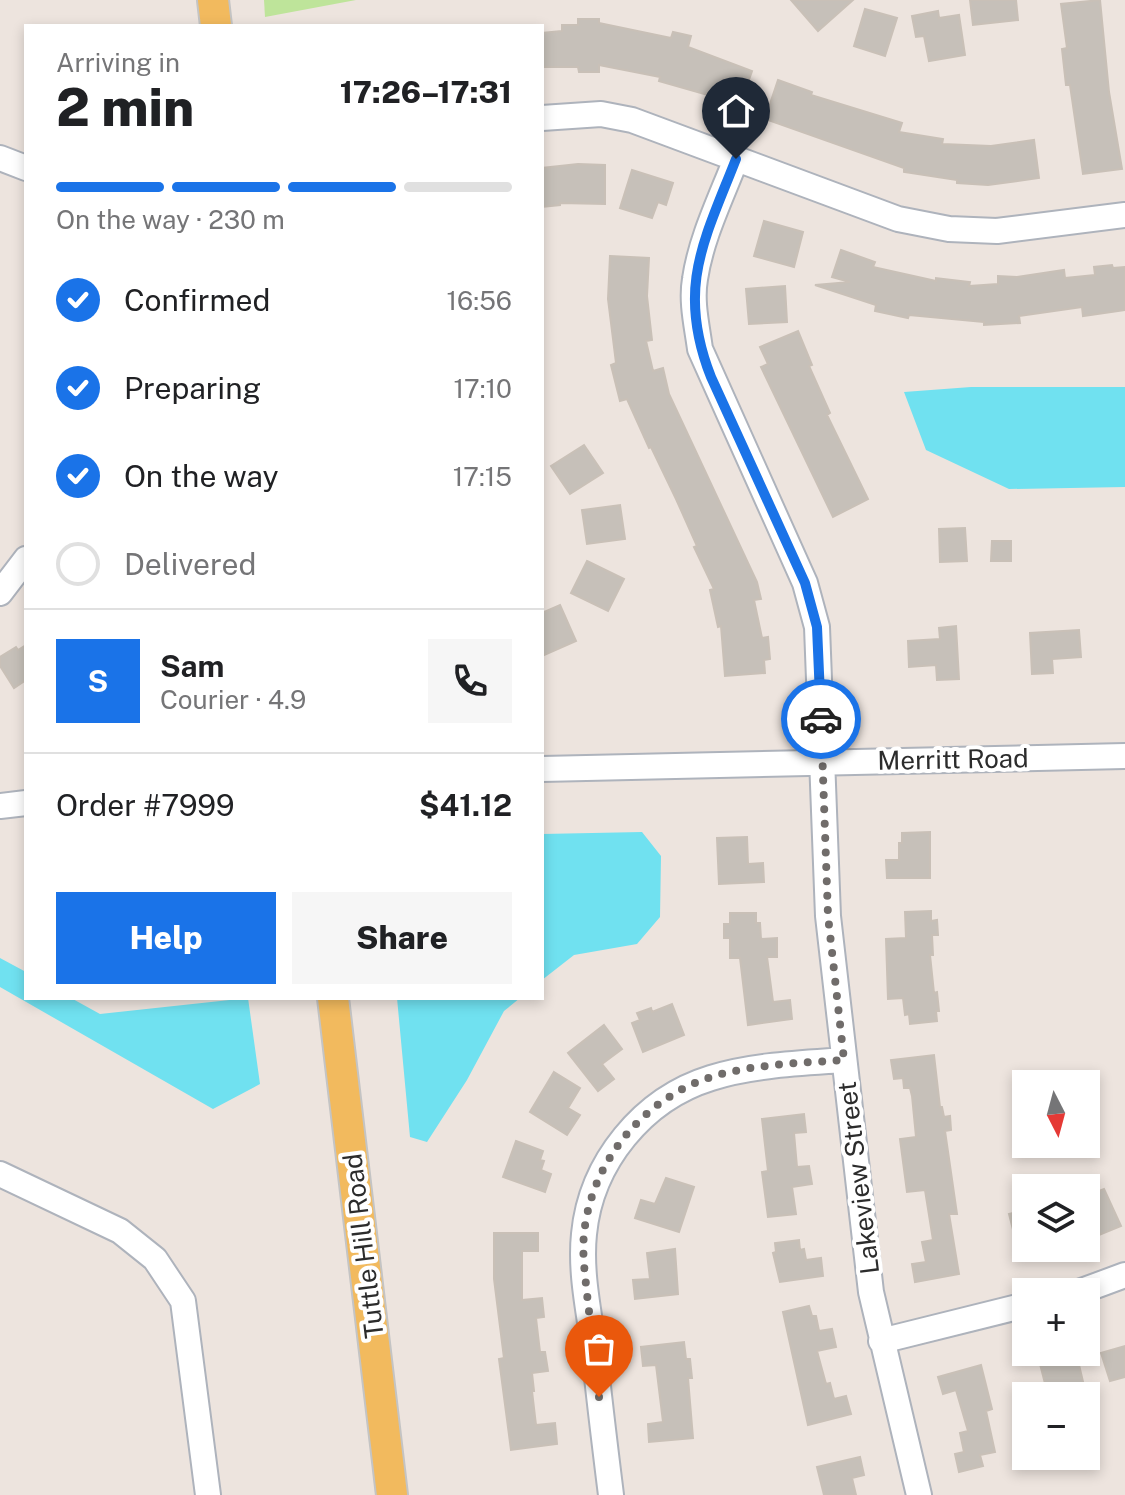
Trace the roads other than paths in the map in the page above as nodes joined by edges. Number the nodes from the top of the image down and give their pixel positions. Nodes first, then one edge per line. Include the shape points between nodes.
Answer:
1 (213, 0) edge
2 (216, 24) edge
3 (544, 118) edge
4 (0, 158) edge
5 (736, 159) junction
6 (24, 167) edge
7 (1125, 215) edge
8 (24, 562) edge
9 (0, 593) edge
10 (1125, 756) edge
11 (822, 761) junction
12 (544, 769) edge
13 (24, 803) edge
14 (0, 806) edge
15 (333, 1000) edge
16 (844, 1060) junction
17 (0, 1174) edge
18 (1125, 1275) edge
19 (1100, 1284) edge
20 (1012, 1308) edge
21 (881, 1341) junction
22 (208, 1495) edge
23 (392, 1495) edge
24 (611, 1495) edge
25 (919, 1495) edge

1 - 2 main road
3 - 5 street via 601,114 632,120
4 - 6 street
5 - 7 street via 898,219 949,229 997,231
5 - 11 street, Lakeview Street via 704,242 694,281 694,312 711,377 805,583 817,627
8 - 9 street
10 - 11 street, Merritt Road
11 - 12 street, Merritt Road
11 - 16 street, Lakeview Street via 828,916
13 - 14 street
15 - 23 main road, Tuttle Hill Road
16 - 21 street, Lakeview Street
16 - 24 street via 735,1072 695,1084 636,1123 605,1165 588,1211 583,1259
17 - 22 street via 120,1231 155,1259 183,1301
18 - 19 street
20 - 21 street
21 - 25 street, Lakeview Street

